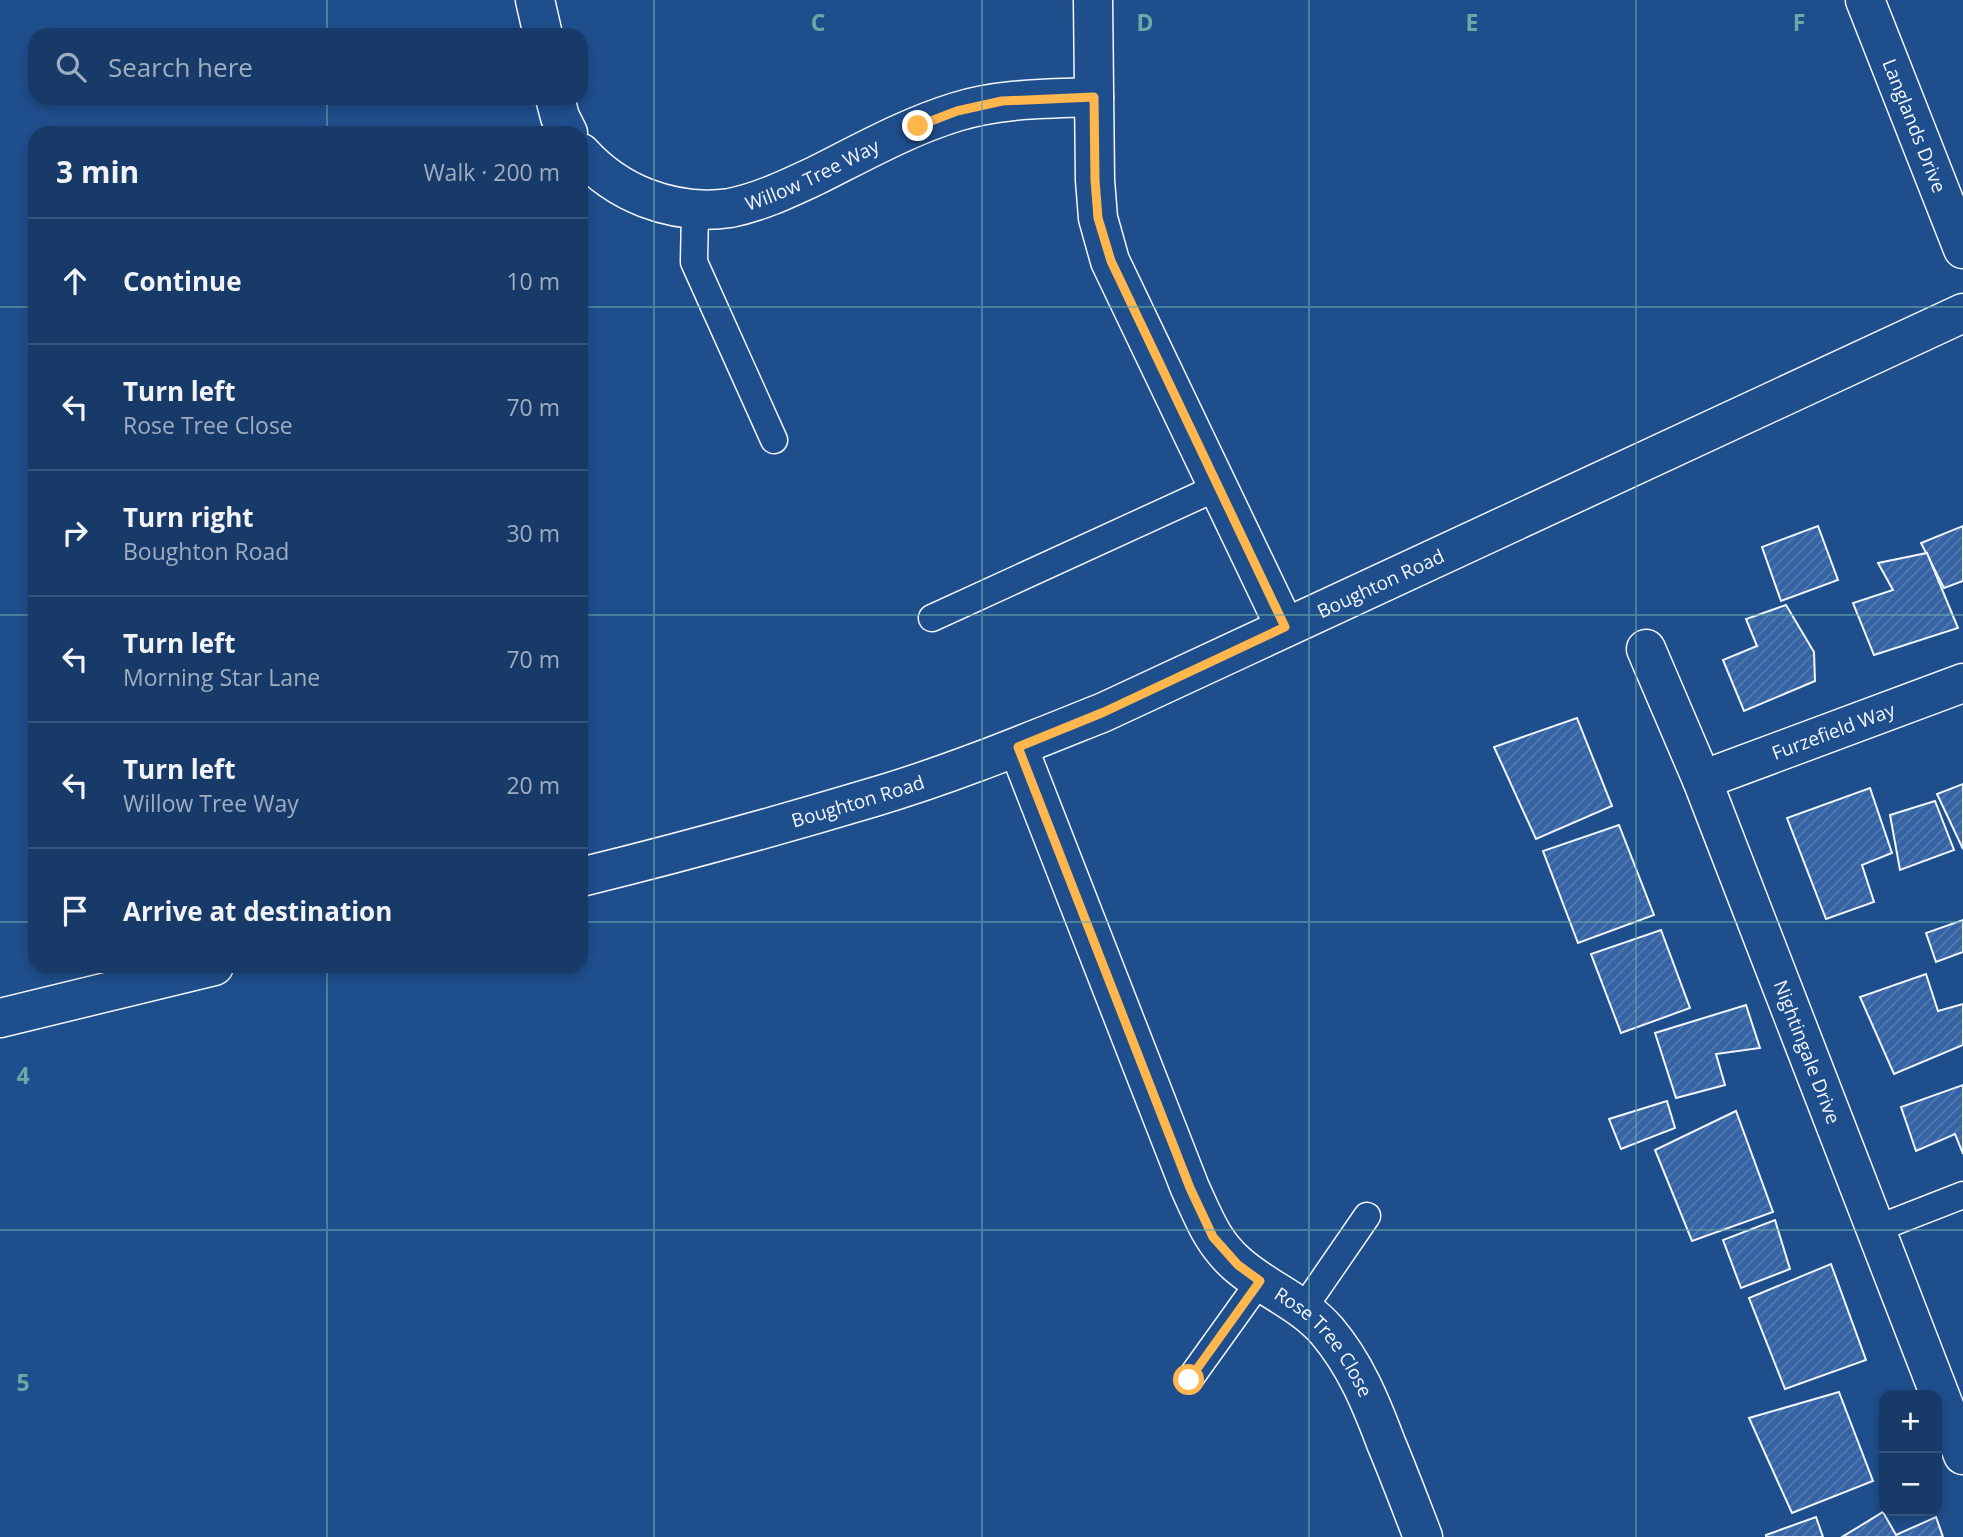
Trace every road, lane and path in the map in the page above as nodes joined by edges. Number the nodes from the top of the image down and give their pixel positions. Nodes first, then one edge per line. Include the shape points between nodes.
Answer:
1 (536, 0) edge
2 (1093, 0) edge
3 (1866, 0) edge
4 (542, 28) edge
5 (1094, 97) junction
6 (557, 105) edge
7 (564, 126) edge
8 (588, 161) edge
9 (695, 210) junction
10 (1963, 249) edge
11 (1963, 313) edge
12 (774, 440) dead end
13 (1218, 487) junction
14 (932, 618) dead end
15 (1285, 627) junction
16 (1646, 649) dead end
17 (1963, 683) edge
18 (1018, 747) junction
19 (1702, 780) junction
20 (588, 875) edge
21 (185, 973) edge
22 (0, 1018) edge
23 (1963, 1195) edge
24 (1367, 1216) dead end
25 (1876, 1229) junction
26 (1260, 1281) junction
27 (1303, 1309) junction
28 (1189, 1380) dead end
29 (1963, 1455) edge
30 (1423, 1537) edge

1 - 4 street
2 - 5 street
3 - 10 street, Langlands Drive
5 - 9 street, Willow Tree Way via 1002,101 957,111 771,197 729,208
5 - 13 street via 1098,218 1111,261
6 - 7 street
8 - 9 street, Willow Tree Way via 624,190
9 - 12 lane via 694,262
11 - 15 street, Boughton Road
13 - 14 lane
13 - 15 street
15 - 18 street, Boughton Road
16 - 19 street, Nightingale Drive
17 - 19 street, Furzefield Way
18 - 20 street, Boughton Road via 876,797
18 - 26 street, Rose Tree Close via 1190,1188 1213,1237
19 - 25 street, Nightingale Drive
21 - 22 street
23 - 25 lane
24 - 27 lane
25 - 29 street, Nightingale Drive
26 - 27 street, Rose Tree Close
26 - 28 lane
27 - 30 street, Rose Tree Close via 1345,1352 1367,1395

